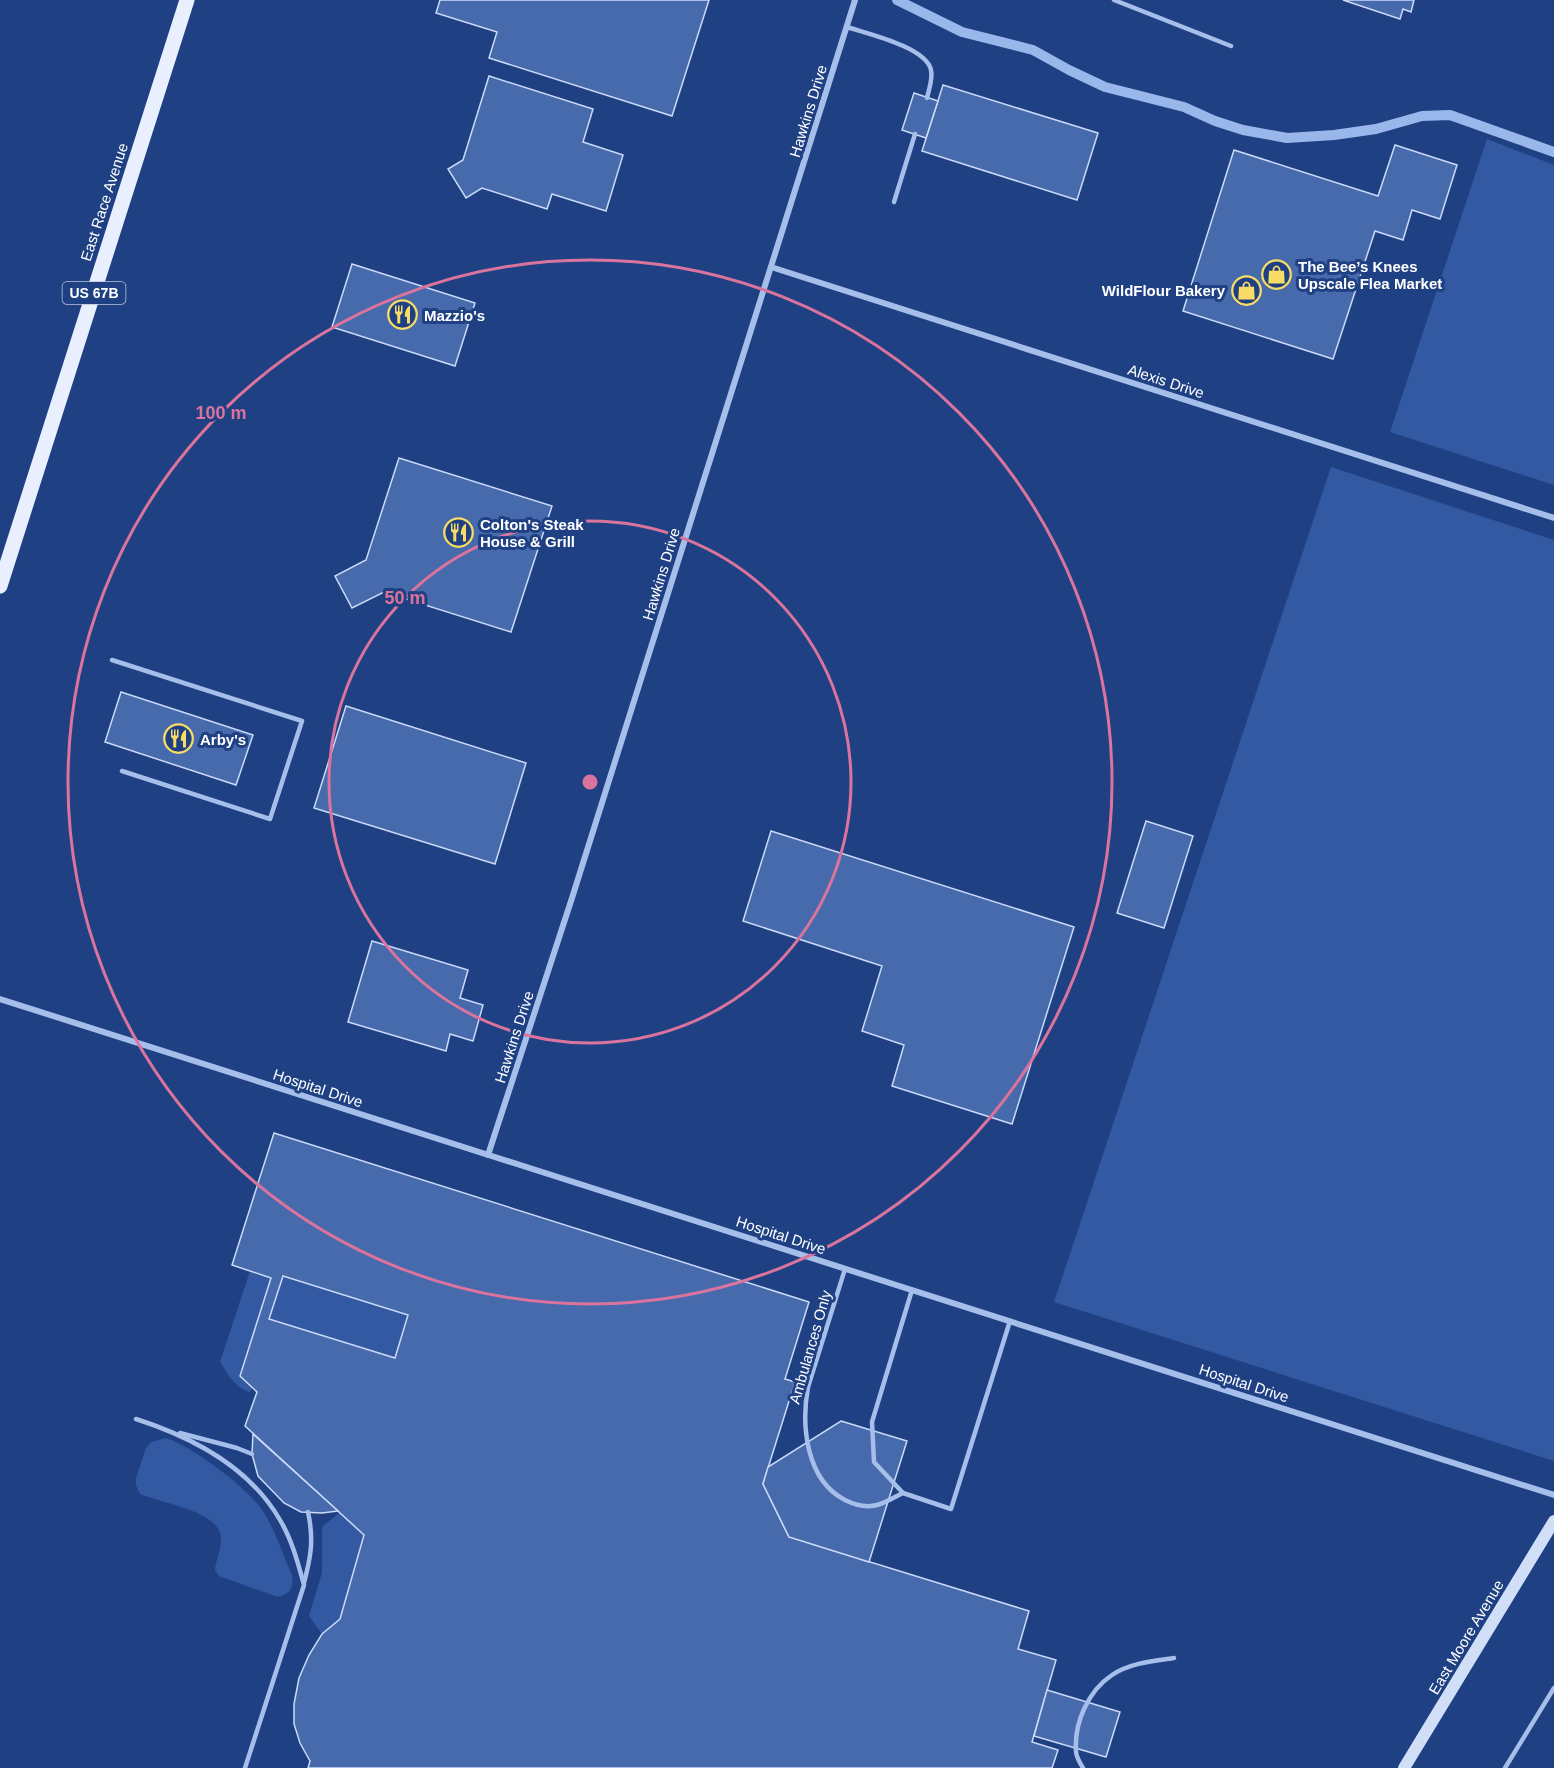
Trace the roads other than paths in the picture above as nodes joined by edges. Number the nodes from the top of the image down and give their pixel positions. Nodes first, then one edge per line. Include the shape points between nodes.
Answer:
1 (187, 0) edge
2 (855, 0) edge
3 (1114, 0) edge
4 (847, 27) junction
5 (1231, 46) dead end
6 (927, 98) dead end
7 (915, 135) dead end
8 (894, 202) dead end
9 (771, 267) junction
10 (1554, 518) edge
11 (0, 586) edge
12 (112, 660) dead end
13 (122, 771) dead end
14 (0, 999) edge
15 (488, 1155) junction
16 (845, 1269) junction
17 (912, 1290) junction
18 (1010, 1322) junction
19 (136, 1419) dead end
20 (172, 1431) junction
21 (252, 1454) dead end
22 (903, 1493) junction
23 (1554, 1495) edge
24 (308, 1512) dead end
25 (1554, 1521) edge
26 (304, 1585) junction
27 (1174, 1658) dead end
28 (1554, 1688) edge
29 (245, 1768) edge
30 (1083, 1768) edge
31 (1404, 1768) edge
32 (1504, 1768) edge

1 - 11 main road, East Race Avenue / US 67B
2 - 4 street, Hawkins Drive
3 - 5 lane
4 - 6 lane via 913,50 926,59 931,70
4 - 9 street, Hawkins Drive
7 - 8 lane
9 - 10 street, Alexis Drive
9 - 15 street, Hawkins Drive
12 - 13 lane via 302,721 270,819
14 - 15 street, Hospital Drive
15 - 16 street, Hospital Drive
16 - 17 street, Hospital Drive
16 - 22 lane, Ambulances Only via 808,1387 804,1418 814,1466 827,1487 850,1503 877,1505
17 - 18 street, Hospital Drive
17 - 22 lane via 872,1422 874,1462
18 - 22 lane via 951,1509
18 - 23 street, Hospital Drive
19 - 20 lane
20 - 21 lane
20 - 26 lane via 219,1457 255,1486 280,1520
24 - 26 lane via 312,1555
25 - 31 street, East Moore Avenue
26 - 29 lane
27 - 30 lane via 1135,1665 1112,1675 1092,1693 1079,1723 1076,1753
28 - 32 lane

